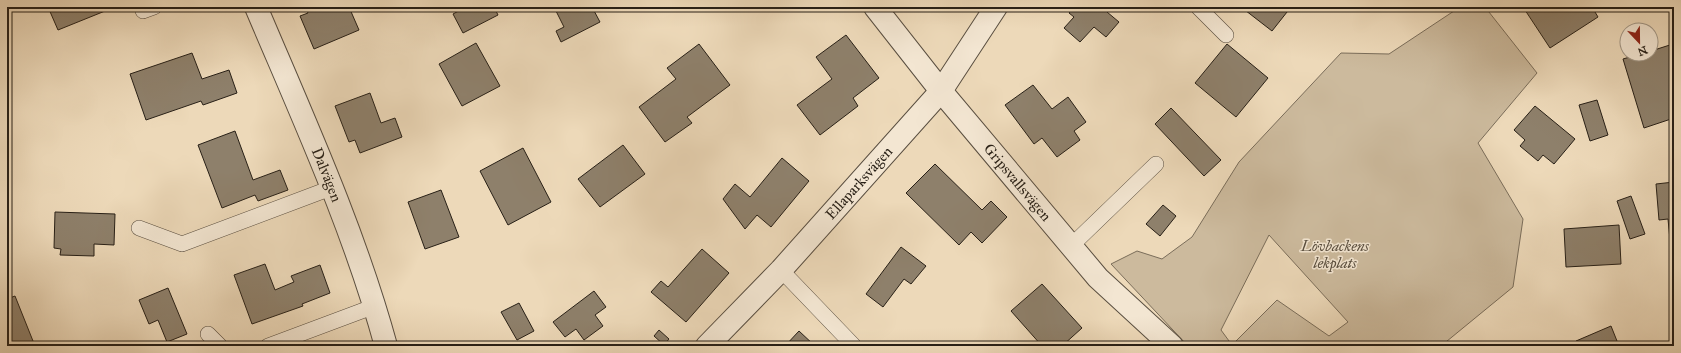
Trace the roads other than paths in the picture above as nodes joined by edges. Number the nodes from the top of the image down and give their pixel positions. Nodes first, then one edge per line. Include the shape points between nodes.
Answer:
1 (256, 7) edge
2 (875, 7) edge
3 (996, 7) edge
4 (1198, 7) edge
5 (1226, 35) dead end
6 (942, 91) junction
7 (1156, 164) dead end
8 (332, 188) junction
9 (139, 228) dead end
10 (1071, 246) junction
11 (780, 270) junction
12 (375, 306) junction
13 (208, 334) dead end
14 (220, 346) edge
15 (268, 346) edge
16 (386, 346) edge
17 (708, 346) edge
18 (854, 346) edge
19 (1172, 346) edge

1 - 8 street, Dalvägen
2 - 6 street, Gripsvallsvägen
3 - 6 street, Ellaparksvägen
4 - 5 lane
6 - 10 street, Gripsvallsvägen
6 - 11 street, Ellaparksvägen
7 - 10 lane
8 - 9 lane via 182,244
8 - 12 street, Dalvägen
10 - 19 street, Gripsvallsvägen via 1098,278
11 - 17 street, Ellaparksvägen
11 - 18 lane
12 - 15 lane
12 - 16 street, Dalvägen
13 - 14 lane

